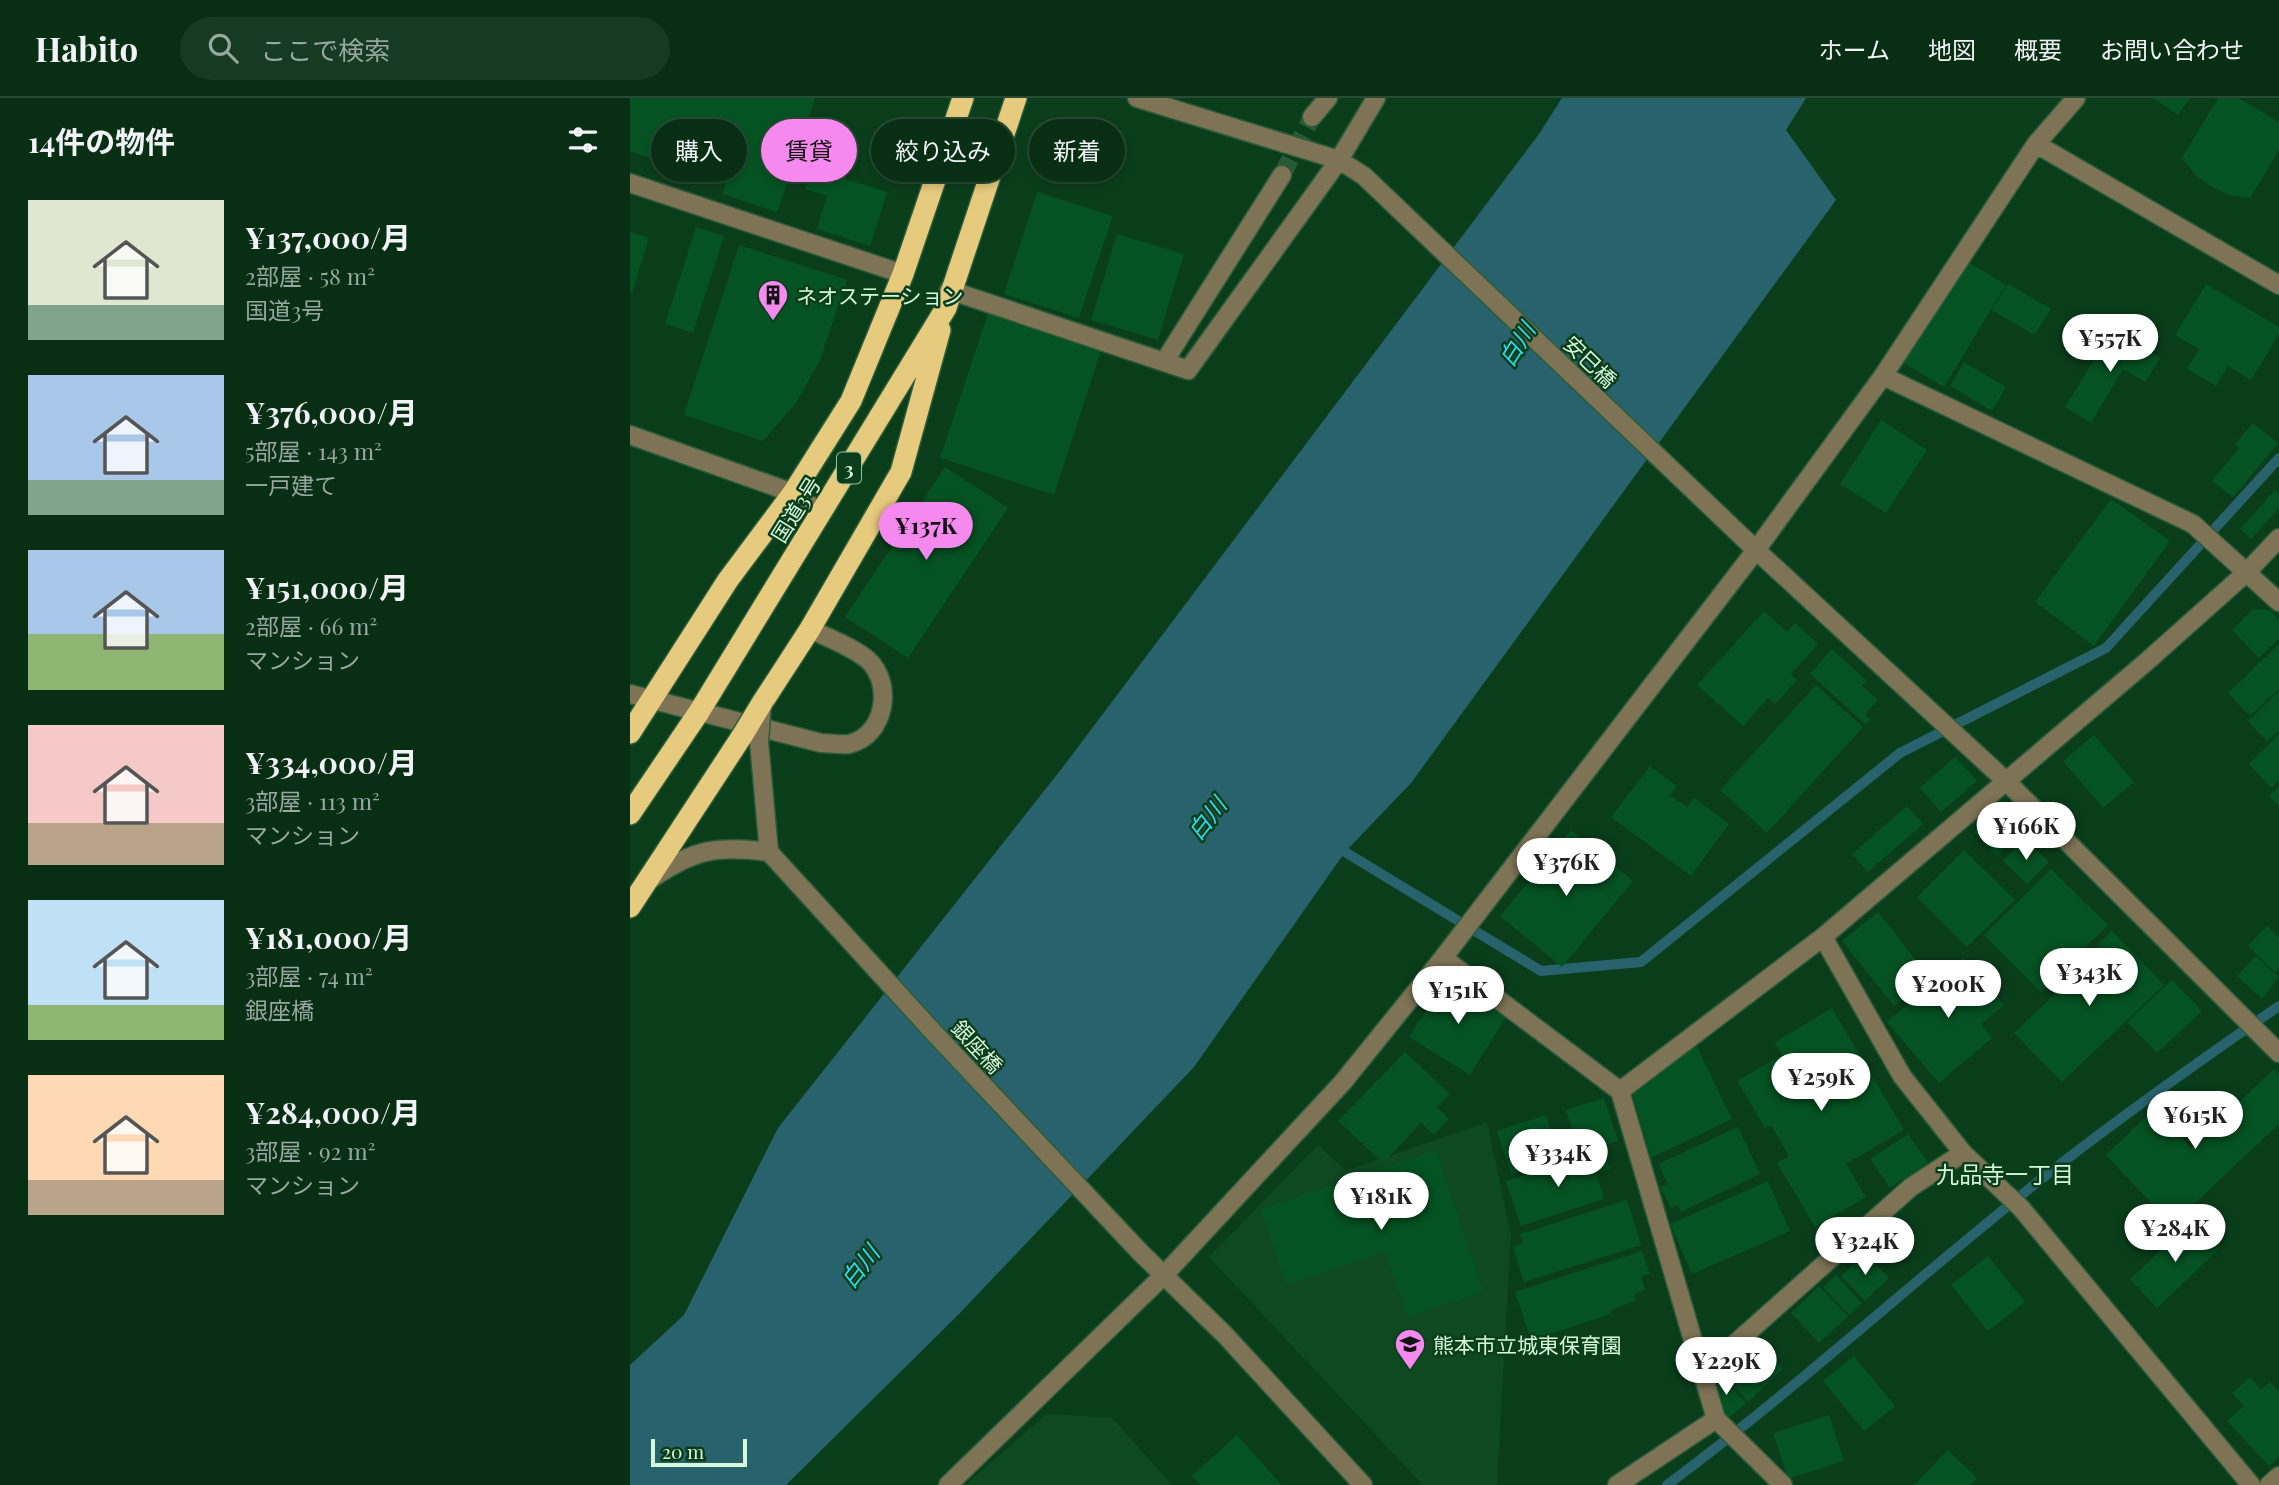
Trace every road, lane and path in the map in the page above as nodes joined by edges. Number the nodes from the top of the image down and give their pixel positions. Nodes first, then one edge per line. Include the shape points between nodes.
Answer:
1 (963, 98) edge
2 (1016, 98) edge
3 (1137, 98) edge
4 (1328, 98) edge
5 (1376, 98) edge
6 (2076, 98) edge
7 (1312, 117) tunnel mouth
8 (2036, 144) junction
9 (1339, 160) junction
10 (1282, 175) tunnel mouth
11 (630, 183) edge
12 (903, 274) junction
13 (2279, 285) edge
14 (948, 299) junction
15 (1164, 362) junction
16 (1883, 376) junction
17 (630, 435) edge
18 (793, 493) junction
19 (821, 513) junction
20 (2279, 538) edge
21 (1756, 550) junction
22 (2247, 572) junction
23 (2279, 602) edge
24 (810, 629) junction
25 (630, 694) edge
26 (651, 701) junction
27 (699, 712) junction
28 (630, 733) edge
29 (750, 739) junction
30 (2006, 781) junction
31 (630, 814) edge
32 (769, 852) junction
33 (648, 881) junction
34 (630, 907) edge
35 (1824, 937) junction
36 (1443, 958) junction
37 (2279, 1053) edge
38 (1620, 1091) junction
39 (1963, 1153) junction
40 (1165, 1274) junction
41 (1702, 1373) junction
42 (1716, 1419) junction
43 (2279, 1476) edge
44 (948, 1485) edge
45 (1363, 1485) edge
46 (1617, 1485) edge
47 (1783, 1485) edge
48 (2251, 1485) edge
49 (2269, 1485) edge

1 - 12 highway, 国道3号 / 3
2 - 14 highway, 国道3号 / 3
3 - 9 street, 安巳橋
4 - 7 street
5 - 9 street
6 - 8 street
8 - 13 street
8 - 16 street
9 - 15 street via 1188,370
9 - 21 street, 安巳橋 via 1364,176
10 - 15 street
11 - 12 street
12 - 18 highway, 国道3号 / 3 via 851,401
14 - 15 street
14 - 19 highway, 国道3号 / 3
14 - 24 highway, 3 via 901,472
16 - 21 street
16 - 22 street via 2193,524
17 - 18 street
18 - 19 street
18 - 26 highway, 国道3号 / 3 via 729,580
19 - 27 highway, 国道3号 / 3
20 - 22 street
21 - 30 street, 安巳橋
21 - 36 street
22 - 23 street
22 - 30 street
24 - 27 street via 868,660 880,676 885,698 867,735 849,744 821,743
24 - 29 highway, 3, bridge via 762,703
25 - 26 street
26 - 27 street
26 - 28 highway, 国道3号 / 3
27 - 31 highway, 国道3号 / 3
29 - 32 street
29 - 33 highway, 3
30 - 35 street
30 - 37 street, 安巳橋
32 - 33 street via 709,849 678,860
32 - 40 street, 銀座橋
33 - 34 highway, 3
35 - 38 street
35 - 39 street via 1902,1076
36 - 38 street
36 - 40 street via 1343,1082
38 - 41 street
39 - 41 street via 1911,1187
39 - 48 street via 2021,1208
40 - 44 street
40 - 45 street, 銀座橋
41 - 42 street
42 - 46 street
42 - 47 street
43 - 49 street

